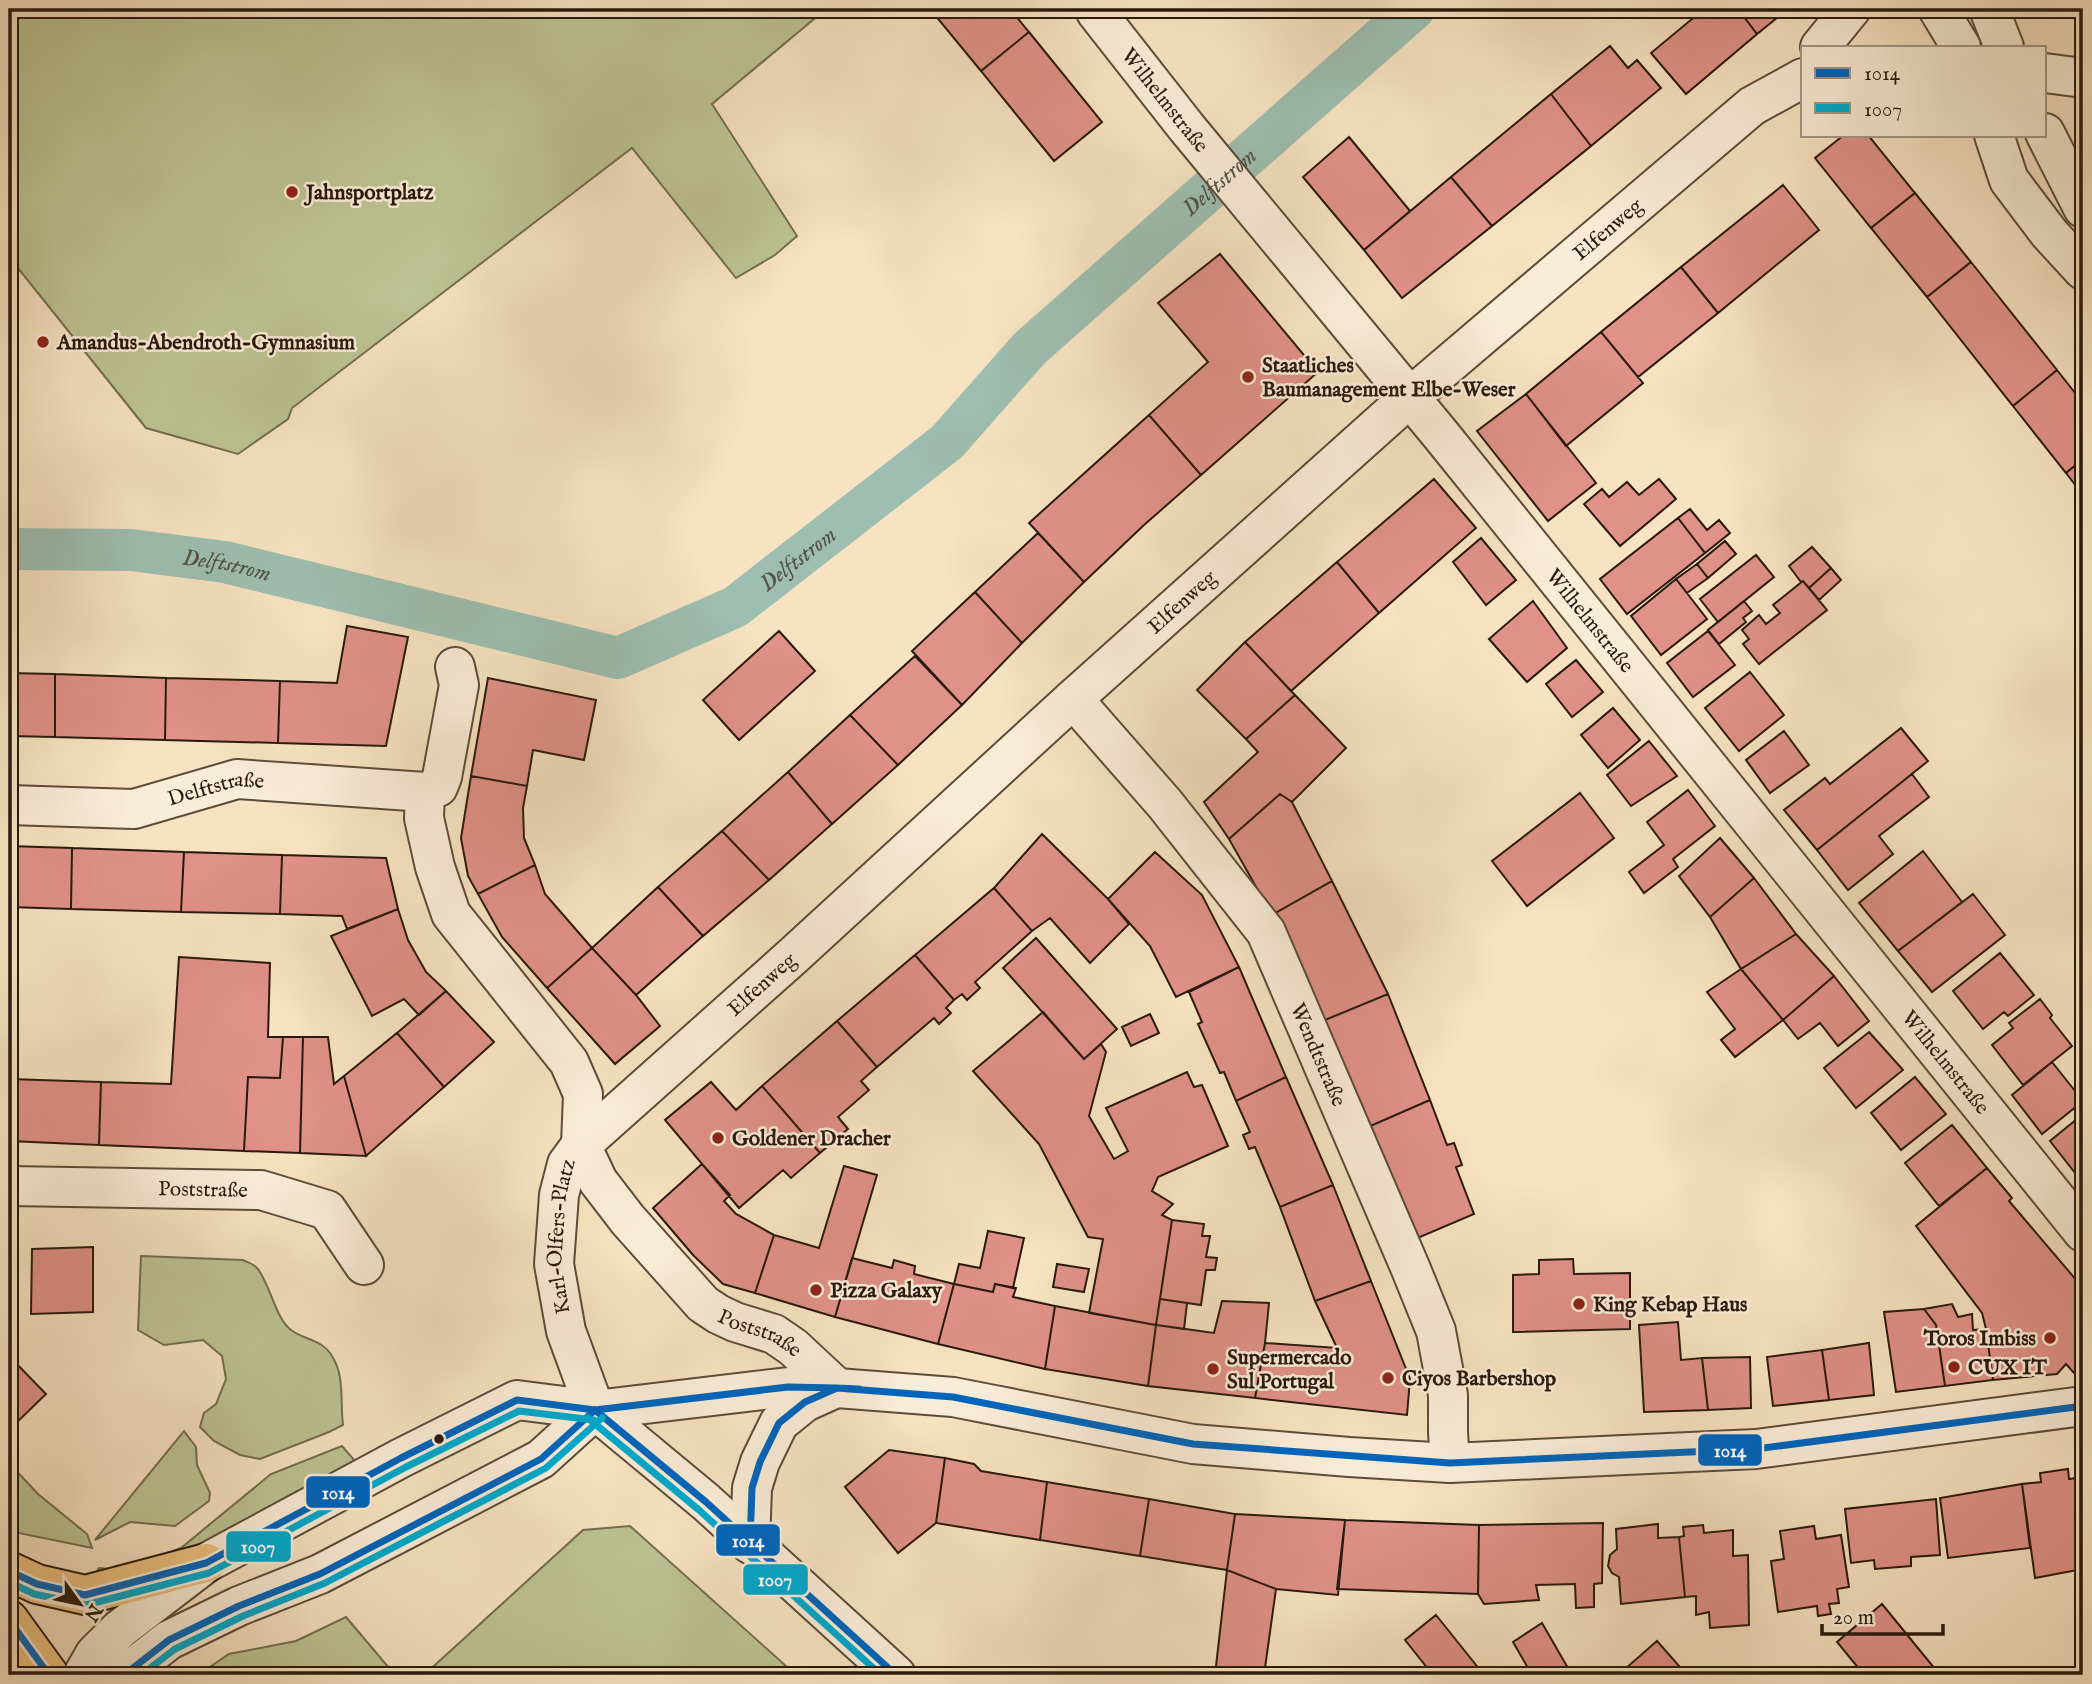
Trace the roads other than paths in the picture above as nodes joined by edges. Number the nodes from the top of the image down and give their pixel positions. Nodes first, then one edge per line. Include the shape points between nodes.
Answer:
1 (1851, 9) edge
2 (1938, 9) edge
3 (1989, 9) edge
4 (1096, 12) dead end
5 (1821, 46) edge
6 (1960, 46) edge
7 (2004, 46) edge
8 (2046, 73) edge
9 (1801, 77) edge
10 (2083, 78) edge
11 (2046, 135) edge
12 (1994, 136) edge
13 (2083, 208) edge
14 (2083, 270) edge
15 (1409, 398) junction
16 (455, 667) dead end
17 (1073, 699) junction
18 (425, 792) junction
19 (9, 805) edge
20 (581, 1145) junction
21 (9, 1186) edge
22 (2083, 1231) edge
23 (364, 1265) dead end
24 (836, 1388) junction
25 (2083, 1406) edge
26 (595, 1410) junction
27 (1450, 1464) junction
28 (750, 1544) junction
29 (206, 1563) junction
30 (9, 1571) edge
31 (9, 1620) edge
32 (49, 1675) edge
33 (83, 1675) edge
34 (124, 1675) edge
35 (896, 1675) edge

1 - 5 street
2 - 6 street
3 - 7 street
4 - 15 street, Wilhelmstraße
8 - 10 street
9 - 15 street, Elfenweg via 1752,106
11 - 13 street
12 - 14 street via 2009,180
15 - 17 street, Elfenweg
15 - 22 street, Wilhelmstraße
16 - 18 street via 459,685 442,777 438,787
17 - 20 street, Elfenweg
17 - 27 street, Wendtstraße via 1165,804 1266,932 1436,1331 1448,1395
18 - 19 street, Delftstraße via 237,779 134,809
18 - 20 street via 424,818 451,914 569,1062 583,1094
20 - 24 street, Poststraße via 598,1181 620,1210 703,1304 735,1322 774,1334
20 - 26 street, Karl-Olfers-Platz via 567,1164 559,1195 554,1264 566,1331
21 - 23 street, Poststraße via 261,1190 327,1210
24 - 26 street, Poststraße via 788,1387
24 - 27 street, Poststraße via 953,1397 1193,1444
24 - 28 street via 805,1402 779,1423 752,1488
25 - 27 street, Poststraße via 1756,1449
26 - 28 street
26 - 29 street via 517,1400
26 - 34 street via 541,1459 320,1574 169,1640
28 - 35 street
29 - 30 main road via 85,1595 37,1584
29 - 33 street via 120,1629 95,1654
31 - 32 main road

